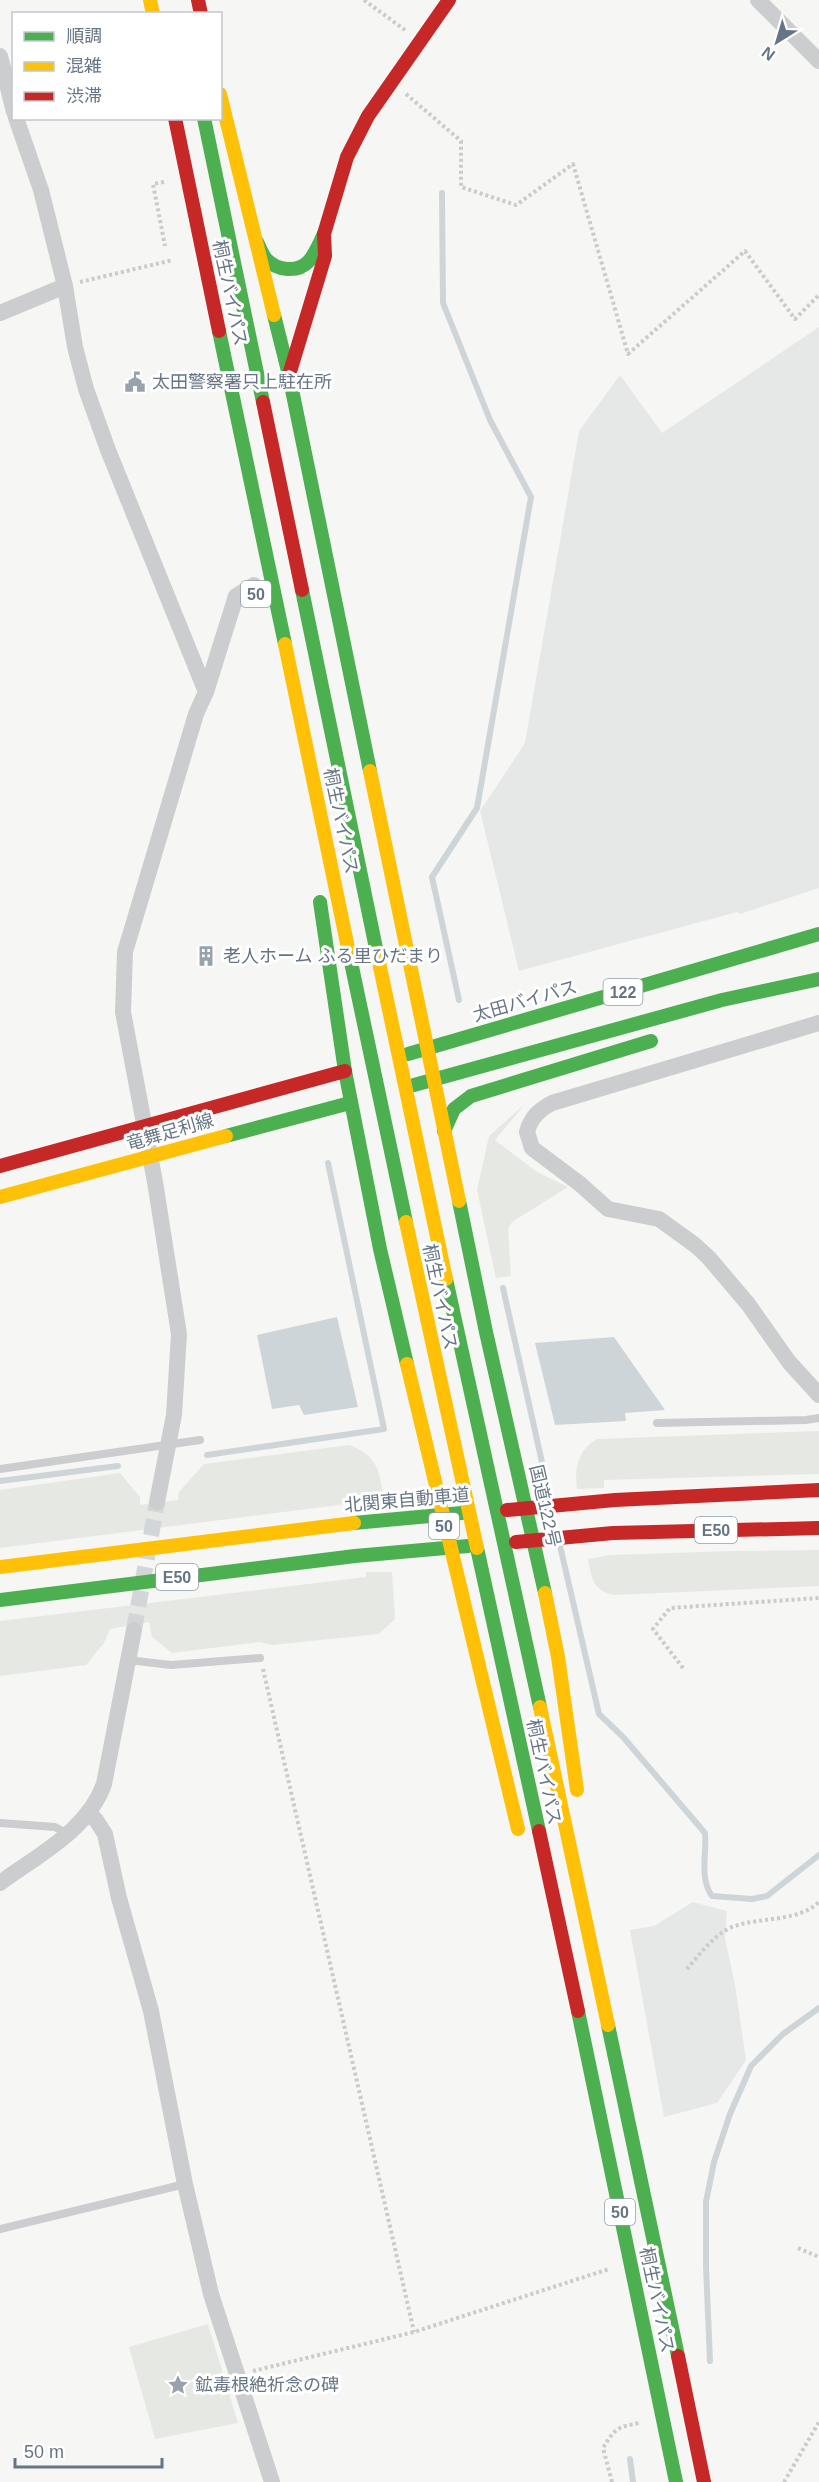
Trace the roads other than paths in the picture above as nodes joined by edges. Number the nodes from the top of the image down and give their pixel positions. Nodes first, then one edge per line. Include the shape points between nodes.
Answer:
1 (449, 0) edge
2 (758, 0) edge
3 (0, 56) edge
4 (819, 61) edge
5 (222, 102) edge
6 (12, 104) edge
7 (17, 120) edge
8 (175, 120) edge
9 (204, 120) edge
10 (324, 234) junction
11 (257, 242) junction
12 (65, 286) junction
13 (0, 313) edge
14 (289, 375) junction
15 (254, 585) dead end
16 (206, 692) junction
17 (318, 891) dead end
18 (819, 934) edge
19 (819, 979) edge
20 (800, 985) junction
21 (750, 1008) dead end
22 (819, 1023) edge
23 (665, 1036) dead end
24 (427, 1048) junction
25 (345, 1071) junction
26 (434, 1080) junction
27 (350, 1102) junction
28 (144, 1126) junction
29 (444, 1131) junction
30 (150, 1156) junction
31 (0, 1166) edge
32 (0, 1197) edge
33 (819, 1395) edge
34 (819, 1418) edge
35 (657, 1423) dead end
36 (200, 1440) dead end
37 (169, 1445) junction
38 (0, 1469) edge
39 (819, 1490) edge
40 (157, 1502) tunnel mouth
41 (819, 1528) edge
42 (0, 1567) edge
43 (0, 1600) edge
44 (134, 1630) tunnel mouth
45 (261, 1658) road end
46 (128, 1660) junction
47 (579, 1806) dead end
48 (88, 1814) junction
49 (0, 1823) edge
50 (68, 1834) junction
51 (520, 1839) dead end
52 (585, 1852) dead end
53 (0, 1883) edge
54 (539, 1893) dead end
55 (563, 1942) junction
56 (592, 1945) junction
57 (185, 2184) junction
58 (0, 2229) edge
59 (272, 2482) edge
60 (676, 2482) edge
61 (704, 2482) edge

1 - 10 main road via 368,116 347,157
2 - 4 street
3 - 6 street
5 - 11 main road, 国道122号
7 - 12 street via 41,190
8 - 55 main road, 桐生バイパス / 50 via 389,1146
9 - 56 main road, 桐生バイパス / 50 via 416,1140
10 - 11 main road via 309,261 298,269 276,266
10 - 14 main road via 326,256
11 - 14 main road, 国道122号
12 - 13 street
12 - 16 street via 86,389
14 - 24 main road, 国道122号
15 - 16 street via 236,596
16 - 28 street via 196,714 125,952 123,1012
17 - 25 main road, 50
18 - 24 main road, 太田バイパス / 122
19 - 20 main road, 122
20 - 21 main road
20 - 26 main road, 122 via 722,1000
22 - 33 street via 552,1103 534,1115 527,1132 532,1148 608,1209 659,1219 695,1245 748,1304 789,1362
23 - 29 main road via 471,1096 454,1108
24 - 25 main road, 太田バイパス / 122
24 - 26 main road, 国道122号
25 - 27 main road, 50
25 - 28 main road, 竜舞足利線
26 - 27 main road, 122
26 - 29 main road, 国道122号
27 - 30 main road, 竜舞足利線
27 - 51 main road, 50 via 388,1284
28 - 30 street
28 - 31 main road, 竜舞足利線
29 - 47 main road, 国道122号 via 543,1581
30 - 32 main road, 竜舞足利線
30 - 37 street via 179,1334
34 - 35 lane
36 - 37 lane
37 - 38 lane
37 - 40 street
39 - 42 main road, 北関東自動車道 / E50 via 615,1500 351,1523
41 - 43 main road, E50 via 613,1533 355,1556
44 - 46 street
45 - 46 lane via 171,1665
46 - 48 street via 104,1784
48 - 50 street
48 - 57 street via 105,1834 151,2011
49 - 50 lane via 55,1827
50 - 53 street
52 - 56 main road, 50
54 - 55 main road, 50
55 - 60 main road, 桐生バイパス / 50
56 - 61 main road, 桐生バイパス / 50
57 - 58 lane
57 - 59 street via 211,2294

